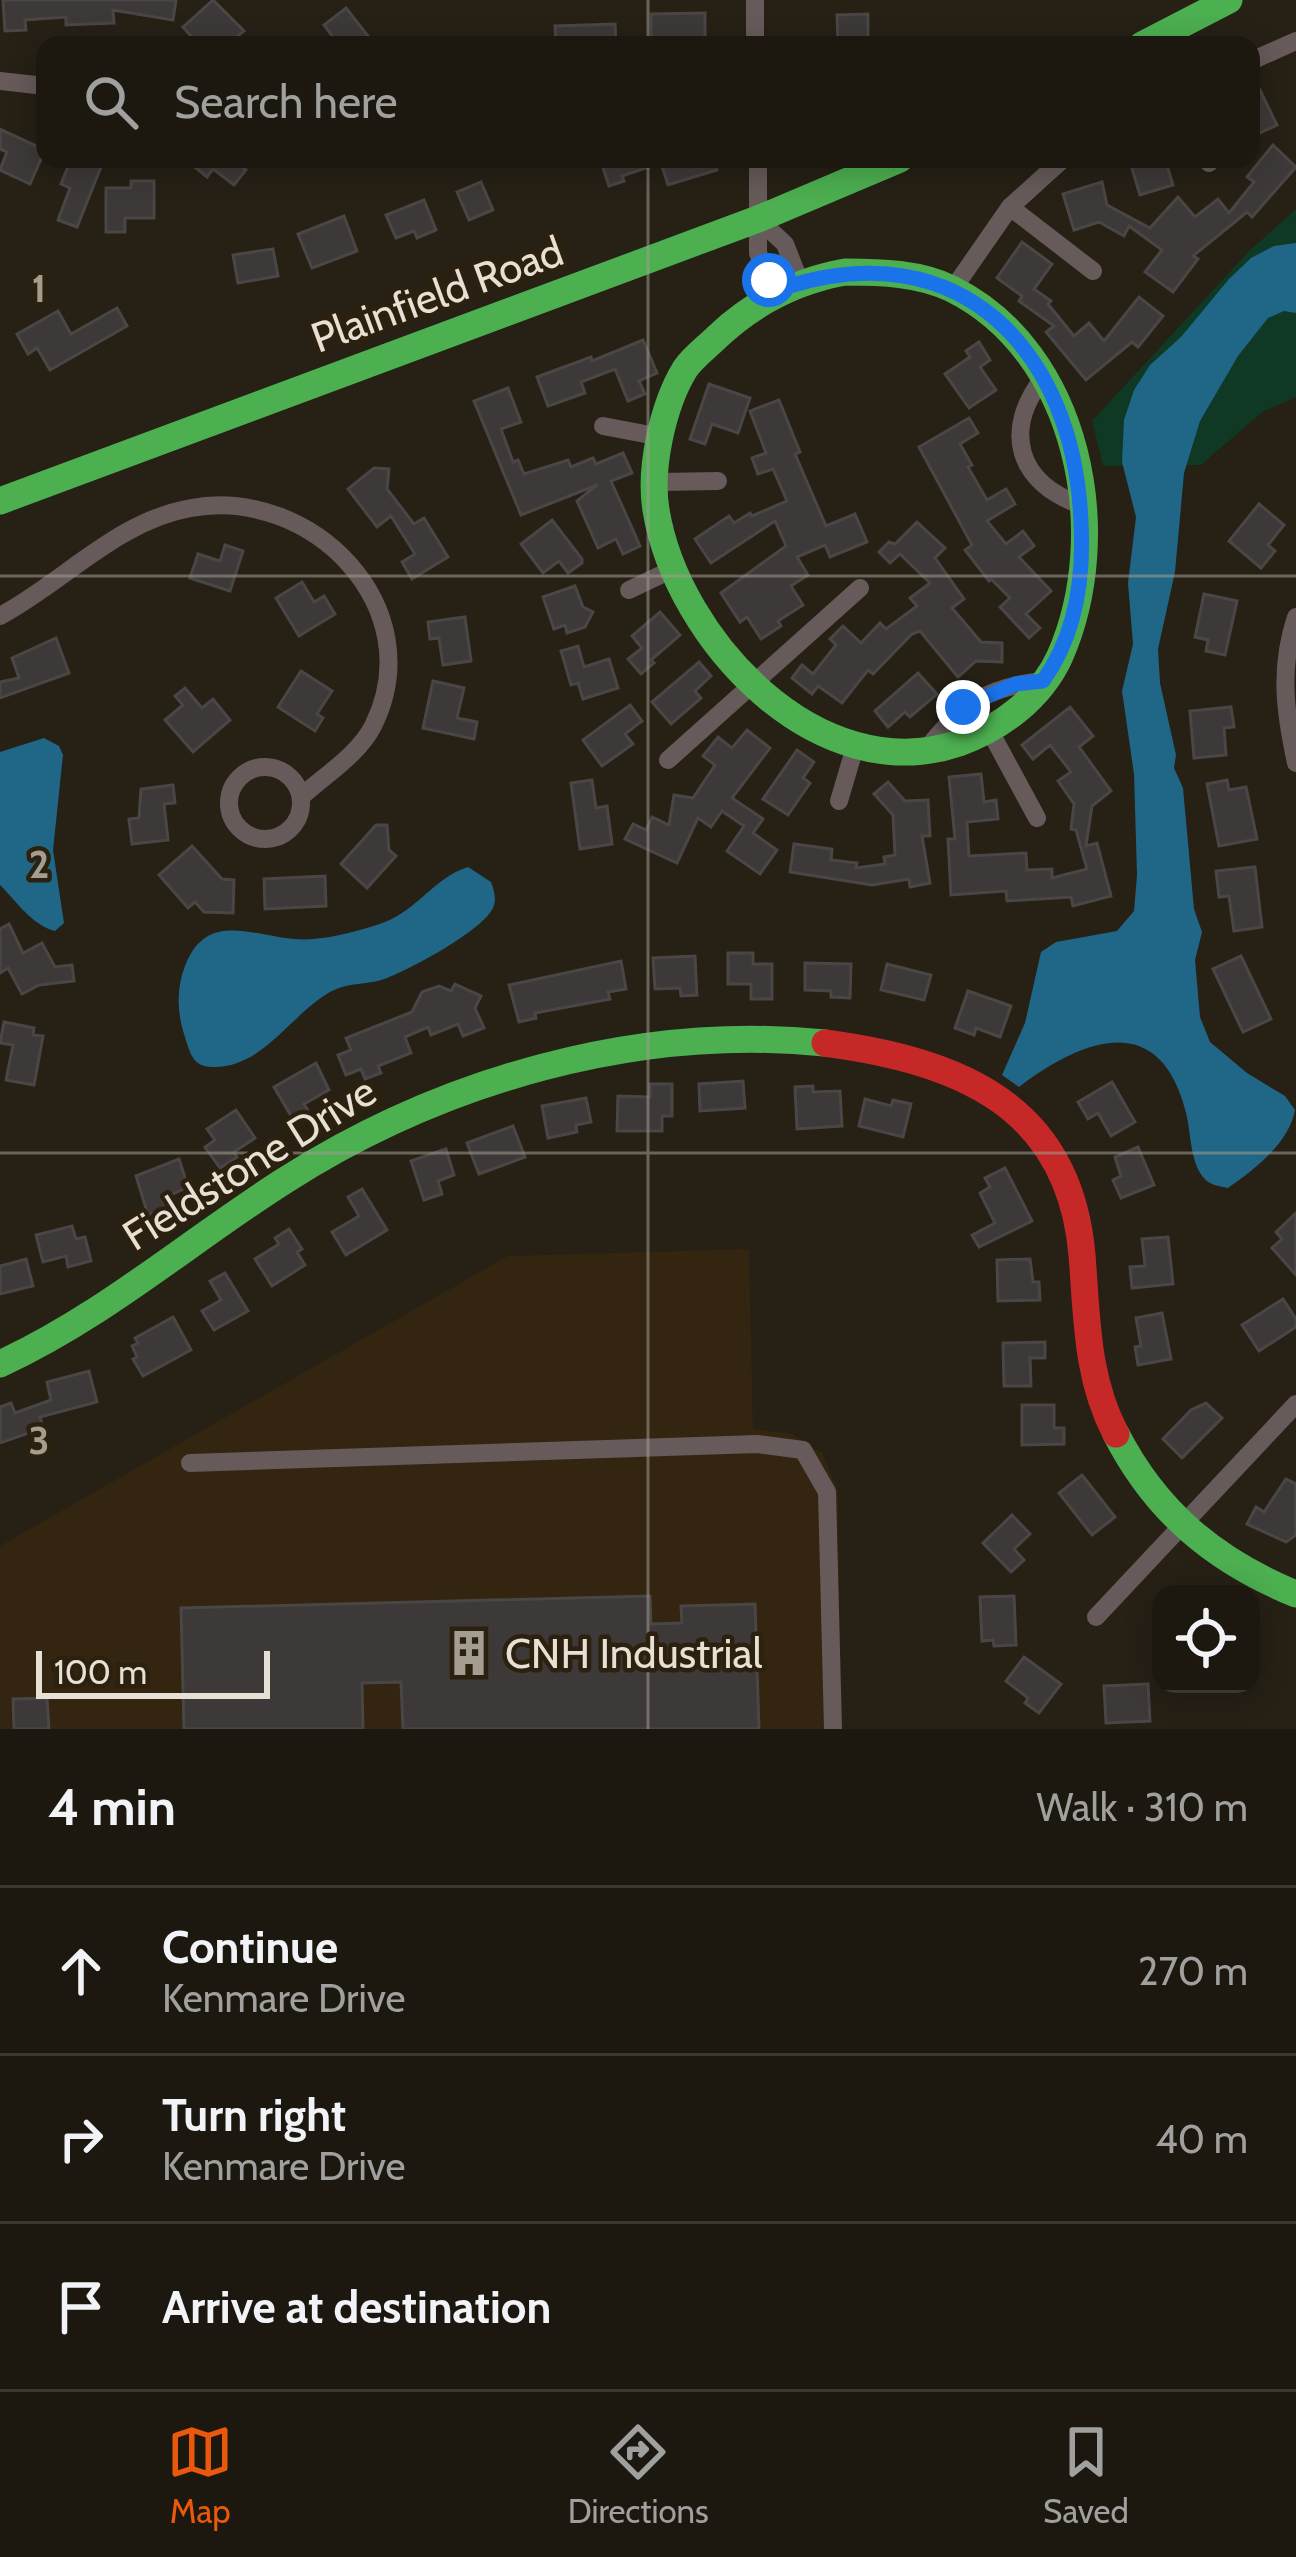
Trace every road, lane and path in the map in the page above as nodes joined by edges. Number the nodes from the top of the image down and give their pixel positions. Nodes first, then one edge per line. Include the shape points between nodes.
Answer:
1 (754, 0) edge
2 (1229, 0) edge
3 (755, 36) edge
4 (1159, 36) edge
5 (1296, 41) edge
6 (1260, 57) edge
7 (0, 81) edge
8 (36, 85) edge
9 (758, 168) edge
10 (879, 168) edge
11 (1053, 168) edge
12 (1010, 208) junction
13 (758, 219) junction
14 (1093, 271) dead end
15 (786, 287) junction
16 (953, 289) junction
17 (1044, 377) junction
18 (603, 426) dead end
19 (661, 437) junction
20 (718, 481) dead end
21 (659, 482) junction
22 (0, 501) edge
23 (1081, 505) junction
24 (675, 568) junction
25 (860, 588) dead end
26 (629, 590) dead end
27 (0, 616) edge
28 (1296, 617) edge
29 (753, 681) junction
30 (1043, 681) junction
31 (991, 733) junction
32 (855, 747) junction
33 (924, 752) junction
34 (668, 760) dead end
35 (1296, 763) edge
36 (301, 797) junction
37 (839, 801) dead end
38 (1036, 818) dead end
39 (0, 1364) edge
40 (1296, 1404) edge
41 (190, 1463) dead end
42 (1180, 1527) junction
43 (1296, 1594) edge
44 (1096, 1617) dead end
45 (832, 1729) edge

1 - 3 street
2 - 4 street
5 - 6 street
7 - 8 street
9 - 13 street
10 - 13 street, Plainfield Road
11 - 12 street
12 - 14 street
12 - 16 street
13 - 15 street via 758,254 769,280
13 - 15 street via 785,244 796,272
13 - 22 street, Plainfield Road
15 - 16 street via 879,272
15 - 19 street via 730,324 686,367
16 - 17 street via 1008,328
17 - 23 street via 1071,446
17 - 23 street via 1026,406 1020,445 1040,483
18 - 19 street
19 - 21 street
20 - 21 street
21 - 24 street via 655,500
23 - 30 street via 1079,589 1060,658
24 - 26 street
24 - 29 street via 713,640
25 - 29 street
27 - 36 street via 167,513 234,506 314,534 367,586 389,658 366,738
28 - 35 street via 1283,686
29 - 32 street via 799,720
29 - 34 street
30 - 31 street
30 - 33 street via 963,707
31 - 33 street
31 - 38 street
32 - 33 street
32 - 37 street
36 - 36 street via 297,820 281,836 258,839 238,828 228,808 232,785 248,770 271,766 291,777
39 - 42 street, Fieldstone Drive via 73,1326 316,1161 443,1097 619,1050 821,1042 965,1079 1028,1121 1064,1175 1080,1220 1088,1342 1108,1420
40 - 42 street
41 - 45 street via 757,1444 802,1450 827,1492
42 - 43 street, Fieldstone Drive
42 - 44 street

